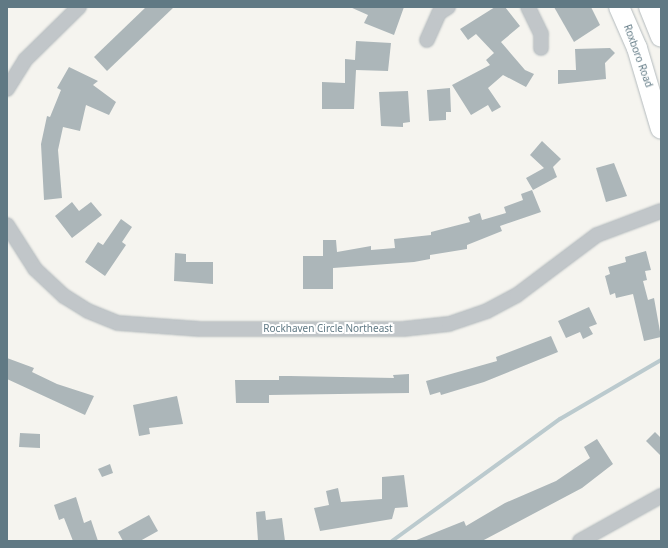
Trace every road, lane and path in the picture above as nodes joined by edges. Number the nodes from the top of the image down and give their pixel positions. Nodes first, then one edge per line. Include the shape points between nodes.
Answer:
1 (79, 7) edge
2 (448, 7) edge
3 (528, 7) edge
4 (619, 7) edge
5 (649, 7) edge
6 (661, 37) edge
7 (427, 40) dead end
8 (541, 48) dead end
9 (7, 89) edge
10 (661, 128) edge
11 (661, 211) edge
12 (7, 224) edge
13 (661, 496) edge
14 (580, 541) edge

1 - 9 street via 25,60
2 - 7 street via 439,13
3 - 8 street via 541,34
4 - 10 main road, Roxboro Road via 637,48
5 - 6 main road
11 - 12 street, Rockhaven Circle Northeast via 597,235 517,295 487,311 449,324 403,329 200,329 118,323 88,311 64,296 35,269
13 - 14 street

